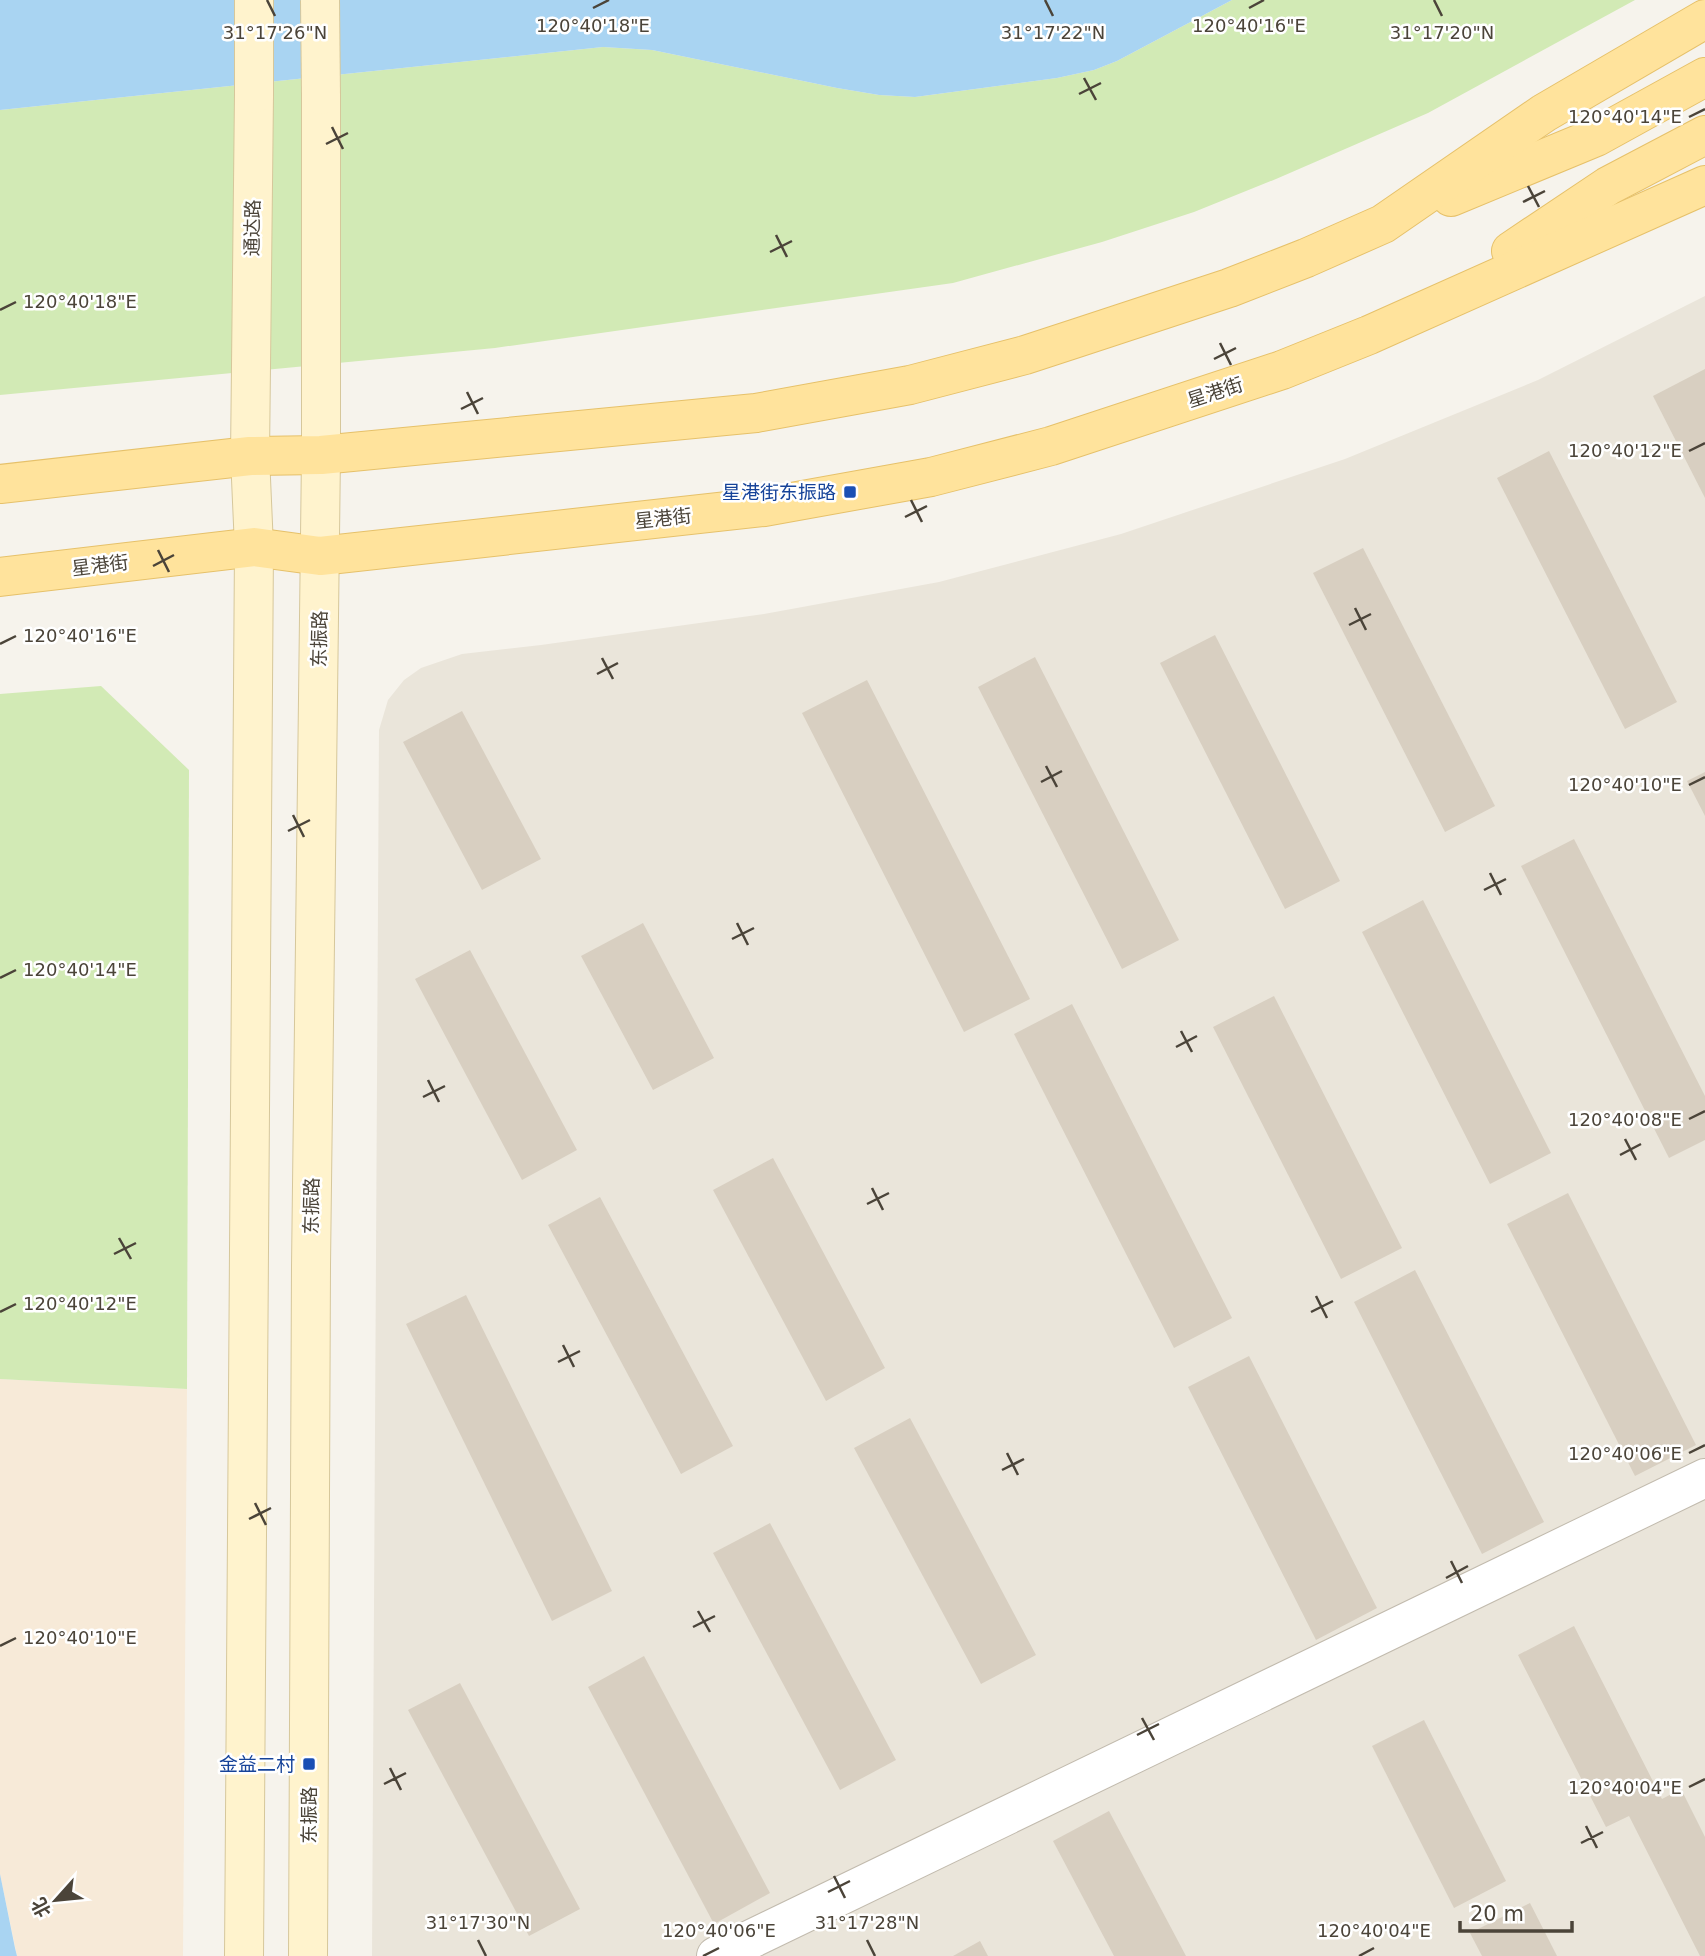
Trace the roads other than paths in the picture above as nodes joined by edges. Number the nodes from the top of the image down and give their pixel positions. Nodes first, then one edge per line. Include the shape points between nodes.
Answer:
1 (254, 0) edge
2 (320, 0) edge
3 (1705, 19) edge
4 (1705, 77) edge
5 (1705, 135) edge
6 (1705, 185) edge
7 (1383, 224) junction
8 (1425, 309) junction
9 (250, 456) junction
10 (321, 456) junction
11 (0, 484) edge
12 (254, 547) junction
13 (320, 556) junction
14 (0, 577) edge
15 (1705, 1478) edge
16 (244, 1956) edge
17 (308, 1956) edge
18 (716, 1956) edge

1 - 9 main road, 通达路, bridge
2 - 10 main road, bridge
3 - 7 main road via 1544,113
4 - 7 main road via 1596,137
5 - 8 main road, 星港街 via 1608,186
6 - 8 main road, 星港街
7 - 10 main road via 1229,288 1025,355 910,385 756,413
8 - 13 main road, 星港街 via 1282,370 1051,446 931,477 764,507
9 - 10 main road
9 - 11 main road
9 - 12 main road
10 - 13 main road, 东振路
12 - 13 main road, 星港街
12 - 14 main road, 星港街
12 - 16 main road
13 - 17 main road, 东振路
15 - 18 street

